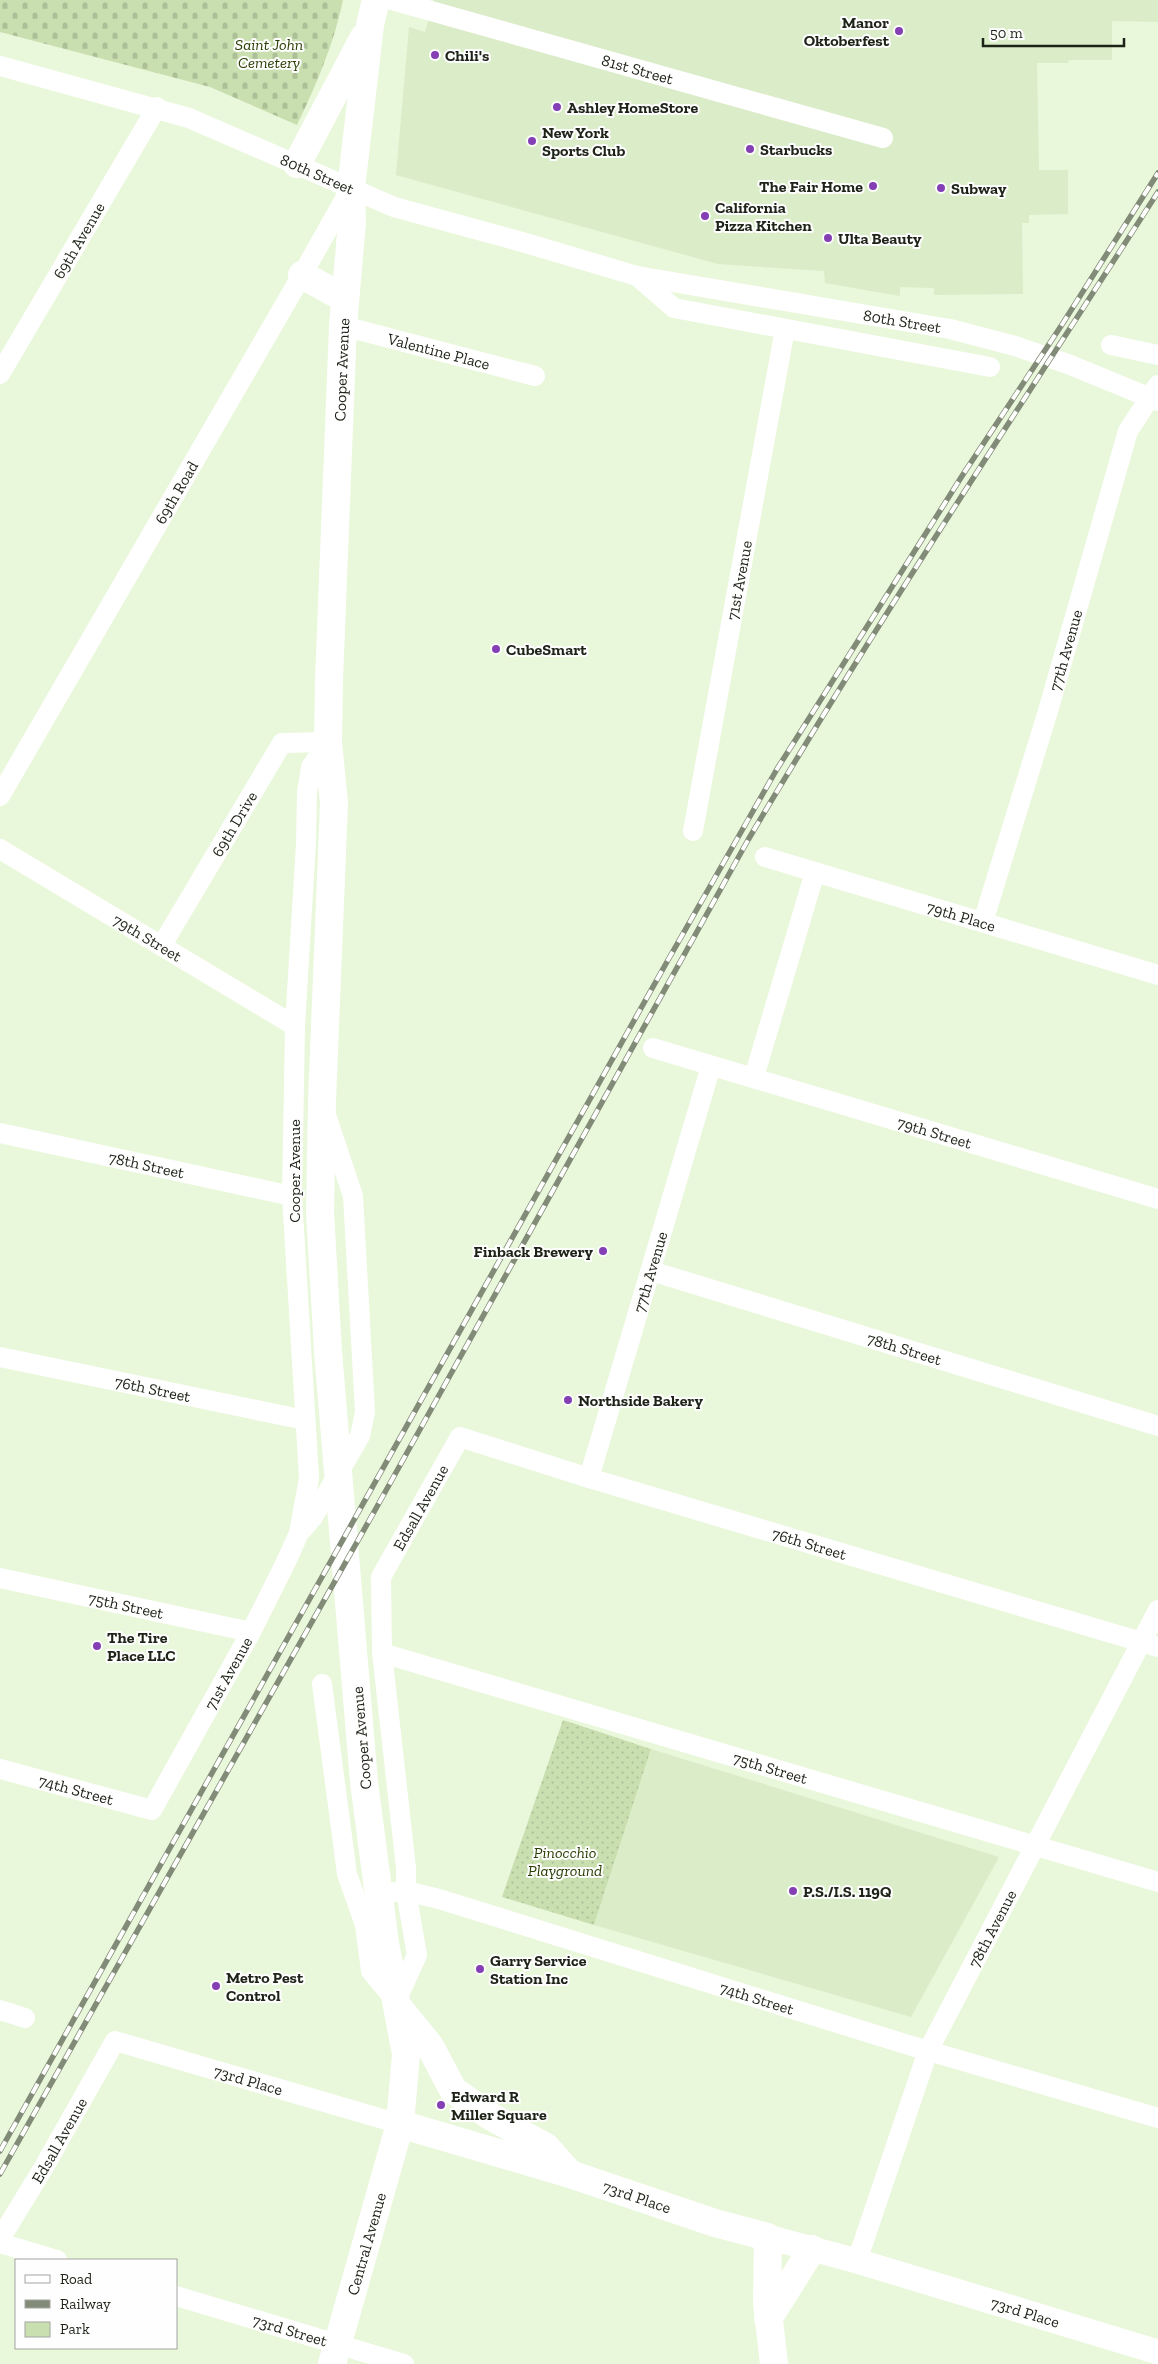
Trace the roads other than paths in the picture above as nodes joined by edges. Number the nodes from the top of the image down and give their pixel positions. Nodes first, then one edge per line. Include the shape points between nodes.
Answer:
1 (392, 0) edge
2 (373, 12) edge
3 (0, 66) edge
4 (157, 107) junction
5 (883, 138) dead end
6 (297, 164) junction
7 (351, 188) junction
8 (302, 275) junction
9 (637, 276) junction
10 (344, 298) junction
11 (343, 326) junction
12 (785, 329) junction
13 (1111, 345) dead end
14 (1158, 355) edge
15 (990, 367) dead end
16 (0, 374) edge
17 (535, 376) dead end
18 (1158, 385) edge
19 (1158, 401) edge
20 (328, 742) junction
21 (0, 796) edge
22 (693, 831) dead end
23 (0, 849) edge
24 (765, 857) dead end
25 (815, 872) junction
26 (983, 922) junction
27 (162, 945) junction
28 (1158, 975) edge
29 (295, 1026) junction
30 (653, 1048) dead end
31 (712, 1066) junction
32 (754, 1077) junction
33 (322, 1101) junction
34 (0, 1134) edge
35 (292, 1196) junction
36 (1158, 1199) edge
37 (651, 1271) junction
38 (0, 1357) edge
39 (305, 1420) junction
40 (1158, 1426) edge
41 (460, 1437) joint
42 (589, 1478) junction
43 (299, 1533) junction
44 (381, 1577) joint
45 (0, 1578) edge
46 (1158, 1610) edge
47 (251, 1632) junction
48 (1150, 1645) edge
49 (382, 1653) junction
50 (322, 1684) dead end
51 (0, 1769) edge
52 (152, 1810) joint
53 (1036, 1845) junction
54 (1158, 1882) edge
55 (406, 1892) junction
56 (367, 1894) junction
57 (396, 2003) junction
58 (0, 2010) edge
59 (25, 2018) dead end
60 (115, 2041) joint
61 (928, 2051) junction
62 (1158, 2118) edge
63 (400, 2124) junction
64 (570, 2174) junction
65 (768, 2237) junction
66 (0, 2239) edge
67 (0, 2243) edge
68 (812, 2249) junction
69 (53, 2259) edge
70 (856, 2261) junction
71 (178, 2297) edge
72 (768, 2319) junction
73 (1158, 2352) edge
74 (335, 2354) edge
75 (404, 2364) edge
76 (774, 2364) edge

1 - 5 street, 81st Street
2 - 6 main road
2 - 7 main road, Cooper Avenue
3 - 4 street, 80th Street
4 - 6 street, 80th Street
4 - 16 street, 69th Avenue
6 - 7 street, 80th Street
7 - 8 street, 69th Road
7 - 9 street, 80th Street via 394,207
7 - 10 main road, Cooper Avenue via 352,222
8 - 10 main road
8 - 21 street, 69th Road
9 - 12 street, 80th Street via 674,308
9 - 19 street, 80th Street via 950,329 1016,346
10 - 11 main road, Cooper Avenue
11 - 17 street, Valentine Place
11 - 20 main road, Cooper Avenue
12 - 15 street, 80th Street
12 - 22 street, 71st Avenue
13 - 14 street
18 - 26 street, 77th Avenue via 1128,431 1048,711
20 - 27 street, 69th Drive via 282,743
20 - 29 street, Cooper Avenue via 312,767 307,793
20 - 33 main road, Cooper Avenue via 334,802
23 - 27 street, 79th Street
24 - 25 street, 79th Place
25 - 26 street, 79th Place
25 - 32 street
26 - 28 street, 79th Place
27 - 29 street, 79th Street
29 - 35 street, Cooper Avenue
30 - 31 street, 79th Street
31 - 32 street, 79th Street
31 - 37 street, 77th Avenue
32 - 36 street, 79th Street
33 - 43 street, Cooper Avenue via 353,1196 365,1412 360,1436
33 - 56 main road, Cooper Avenue via 320,1212 328,1352 364,1782
34 - 35 street, 78th Street
35 - 39 street, Cooper Avenue
37 - 40 street, 78th Street
37 - 42 street, 77th Avenue
38 - 39 street, 76th Street
39 - 43 street, Cooper Avenue via 309,1478
41 - 42 street, 76th Street
41 - 44 street, Edsall Avenue
42 - 48 street, 76th Street
43 - 47 street, 71st Avenue
44 - 49 street, Cooper Avenue
45 - 47 street, 75th Street
46 - 48 street, 78th Avenue
47 - 52 street, 71st Avenue
48 - 53 street, 78th Avenue
49 - 53 street, 75th Street
49 - 55 street, Cooper Avenue
50 - 56 street, Cooper Avenue via 348,1874
51 - 52 street, 74th Street
53 - 54 street, 75th Street
53 - 61 street, 78th Avenue
55 - 56 street, 74th Street
55 - 57 street, Cooper Avenue via 417,1955
55 - 61 street, 74th Street via 439,1899
56 - 57 main road, Cooper Avenue
57 - 63 main road, Cooper Avenue via 406,2054
57 - 64 main road via 430,2046 453,2090 490,2116 546,2147
58 - 59 street
60 - 63 street, 73rd Place
60 - 66 street, Edsall Avenue
61 - 62 street, 74th Street
61 - 70 street, 78th Avenue
63 - 64 main road, 73rd Place
63 - 74 main road, Central Avenue
64 - 65 main road, 73rd Place via 715,2223
65 - 68 street, 73rd Place
65 - 72 main road
67 - 69 street
68 - 70 street, 73rd Place
68 - 72 main road
70 - 73 street, 73rd Place
71 - 74 street, 73rd Street
72 - 76 main road
74 - 75 street, 73rd Street

